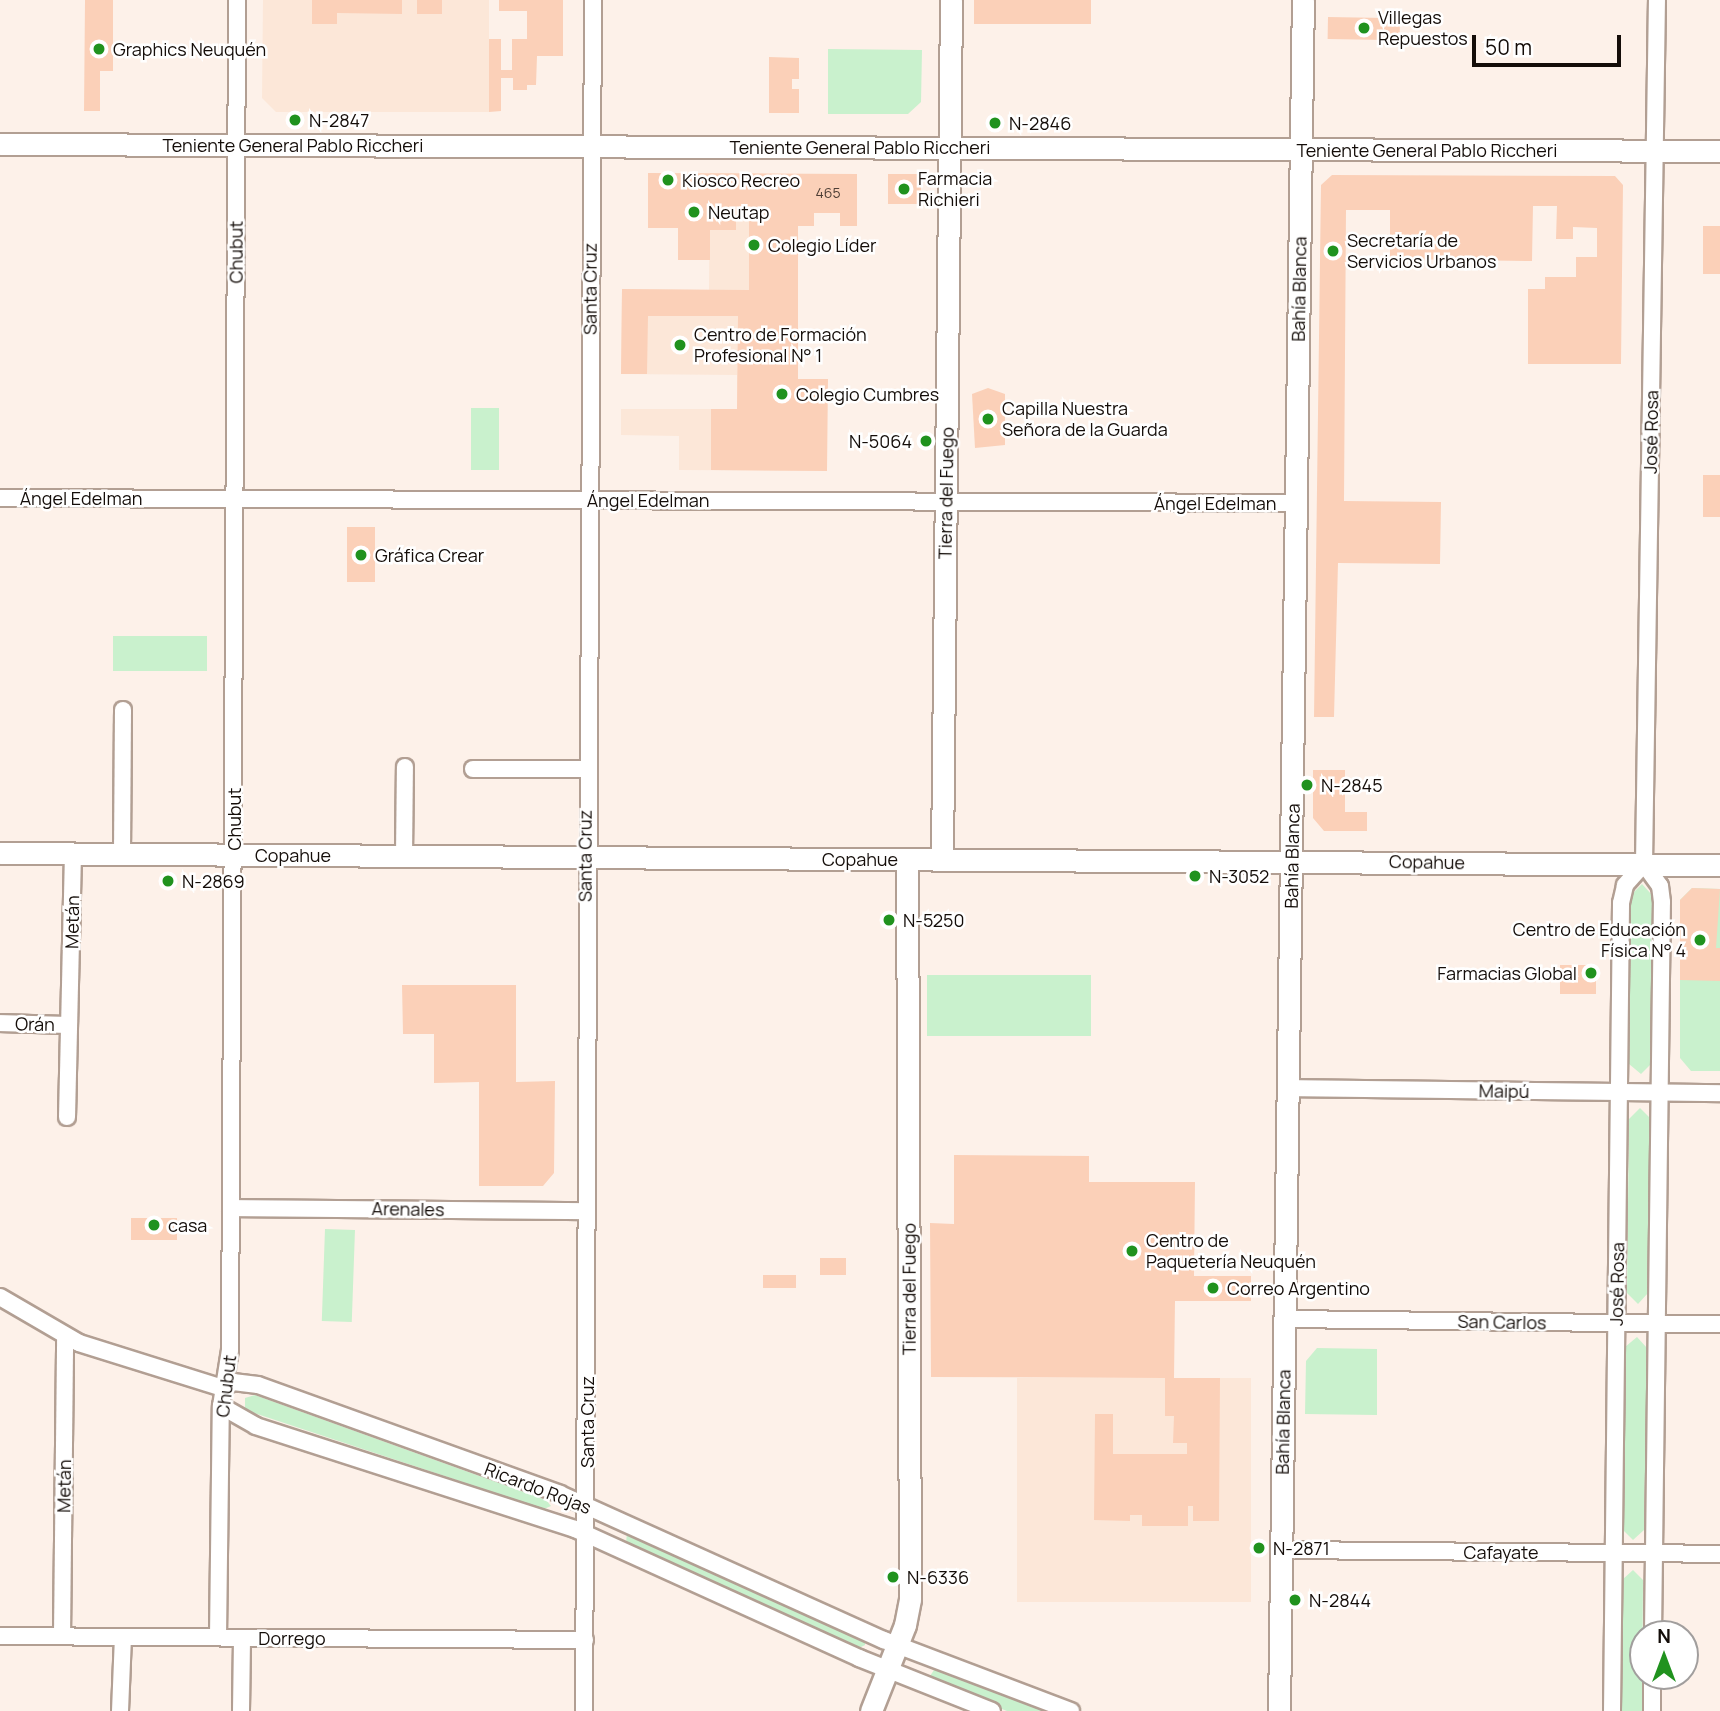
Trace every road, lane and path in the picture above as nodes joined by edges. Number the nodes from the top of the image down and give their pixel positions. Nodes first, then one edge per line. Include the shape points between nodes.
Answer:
1 (237, 0) edge
2 (593, 0) edge
3 (951, 0) edge
4 (1303, 0) edge
5 (1657, 0) edge
6 (0, 144) edge
7 (237, 145) junction
8 (591, 146) junction
9 (949, 148) junction
10 (1301, 149) junction
11 (1655, 151) junction
12 (1720, 151) edge
13 (0, 498) edge
14 (234, 499) junction
15 (588, 500) junction
16 (946, 502) junction
17 (1297, 503) junction
18 (123, 710) dead end
19 (405, 767) dead end
20 (473, 769) dead end
21 (586, 769) junction
22 (0, 853) edge
23 (73, 854) junction
24 (122, 854) junction
25 (234, 855) junction
26 (404, 856) junction
27 (585, 857) junction
28 (907, 859) junction
29 (942, 859) junction
30 (1292, 861) junction
31 (1644, 864) junction
32 (1720, 865) edge
33 (0, 1023) edge
34 (69, 1025) junction
35 (1288, 1088) junction
36 (1619, 1092) junction
37 (1660, 1093) junction
38 (1720, 1093) edge
39 (67, 1117) dead end
40 (231, 1208) junction
41 (586, 1211) junction
42 (0, 1297) edge
43 (1285, 1319) junction
44 (1616, 1323) junction
45 (1657, 1323) junction
46 (1720, 1324) edge
47 (65, 1337) junction
48 (223, 1388) junction
49 (221, 1406) junction
50 (587, 1506) junction
51 (587, 1534) junction
52 (1281, 1550) junction
53 (1614, 1553) junction
54 (1654, 1553) junction
55 (1720, 1554) edge
56 (1653, 1620) edge
57 (0, 1636) edge
58 (62, 1636) junction
59 (123, 1637) junction
60 (218, 1637) junction
61 (242, 1638) junction
62 (585, 1640) junction
63 (897, 1644) junction
64 (887, 1670) junction
65 (1652, 1690) edge
66 (120, 1711) edge
67 (241, 1711) edge
68 (584, 1711) edge
69 (871, 1711) edge
70 (992, 1711) edge
71 (1071, 1711) edge
72 (1279, 1711) edge
73 (1612, 1711) edge
74 (1652, 1711) edge

1 - 7 street, Chubut
2 - 8 street, Santa Cruz
3 - 9 street, Tierra del Fuego
4 - 10 street, Bahía Blanca
5 - 11 street, José Rosa
6 - 7 street, Teniente General Pablo Riccheri
7 - 8 street, Teniente General Pablo Riccheri
7 - 14 street, Chubut
8 - 9 street, Teniente General Pablo Riccheri
8 - 15 street, Santa Cruz
9 - 10 street, Teniente General Pablo Riccheri
9 - 16 street, Tierra del Fuego
10 - 11 street, Teniente General Pablo Riccheri
10 - 17 street, Bahía Blanca
11 - 12 street, Teniente General Pablo Riccheri
11 - 31 street, José Rosa
13 - 14 street, Ángel Edelman
14 - 15 street, Ángel Edelman
14 - 25 street, Chubut
15 - 16 street, Ángel Edelman
15 - 21 street, Santa Cruz
16 - 17 street, Ángel Edelman
16 - 29 street, Tierra del Fuego
17 - 30 street, Bahía Blanca
18 - 24 street
19 - 26 street
20 - 21 street
21 - 27 street, Santa Cruz
22 - 23 street, Copahue
23 - 24 street, Copahue
23 - 34 street, Metán
24 - 25 street, Copahue
25 - 26 street, Copahue
25 - 40 street, Chubut
26 - 27 street, Copahue
27 - 28 street, Copahue
27 - 41 street, Santa Cruz
28 - 29 street, Copahue
28 - 63 street, Tierra del Fuego via 910,1591
29 - 30 street, Copahue
30 - 31 street, Copahue
30 - 35 street, Bahía Blanca
31 - 32 street, Copahue
31 - 36 street, José Rosa via 1625,885 1621,902
31 - 37 street via 1660,886 1662,902
33 - 34 street, Orán
34 - 39 street, Metán
35 - 36 street, Maipú
35 - 43 street, Bahía Blanca
36 - 37 street, Maipú
36 - 44 street, José Rosa
37 - 38 street, Maipú
37 - 45 street
40 - 41 street, Arenales
40 - 48 street, Chubut via 230,1350
41 - 50 street, Santa Cruz
42 - 47 street, Ricardo Rojas
43 - 44 street, San Carlos
43 - 52 street, Bahía Blanca
44 - 45 street, San Carlos
44 - 53 street, José Rosa
45 - 46 street, San Carlos
45 - 54 street
47 - 48 street, Ricardo Rojas
47 - 58 street, Metán
48 - 49 street, Chubut
48 - 50 street, Ricardo Rojas via 240,1381 258,1385
49 - 51 street, Ricardo Rojas via 256,1426
49 - 60 street, Chubut
50 - 51 street, Santa Cruz
50 - 63 street, Ricardo Rojas
51 - 62 street, Santa Cruz
51 - 64 street, Ricardo Rojas
52 - 53 street, Cafayate
52 - 72 street, Bahía Blanca
53 - 54 street, Cafayate
53 - 73 street, José Rosa
54 - 55 street, Cafayate
54 - 56 street
57 - 58 street, Dorrego
58 - 59 street, Dorrego
59 - 60 street, Dorrego
59 - 66 street
60 - 61 street, Dorrego
61 - 62 street, Dorrego
61 - 67 street
62 - 68 street, Santa Cruz
63 - 64 street, Tierra del Fuego
63 - 71 street, Ricardo Rojas
64 - 69 street, Tierra del Fuego
64 - 70 street, Ricardo Rojas
65 - 74 street

